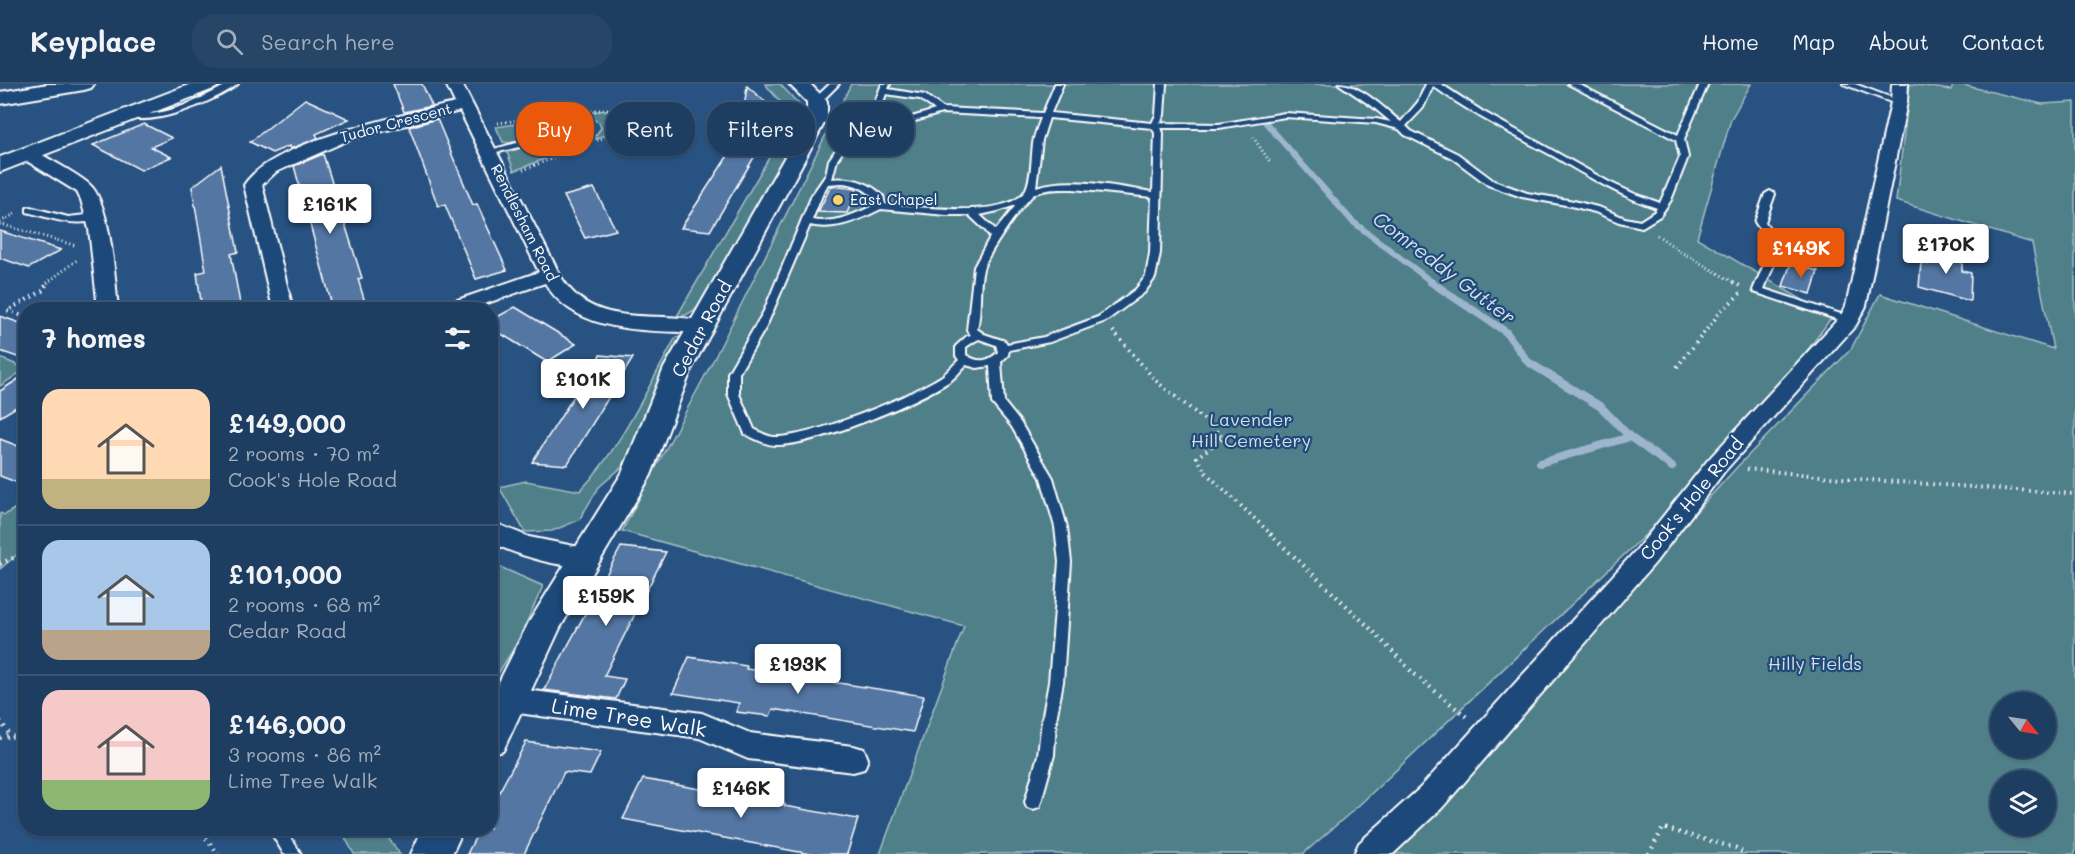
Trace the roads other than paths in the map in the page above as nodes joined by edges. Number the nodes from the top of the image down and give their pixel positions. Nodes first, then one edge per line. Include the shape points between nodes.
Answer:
1 (84, 84) edge
2 (209, 84) edge
3 (234, 84) edge
4 (454, 84) edge
5 (1059, 84) edge
6 (1162, 84) edge
7 (1343, 84) edge
8 (1430, 84) edge
9 (1436, 84) edge
10 (1572, 84) edge
11 (1704, 84) edge
12 (1847, 84) edge
13 (885, 87) edge
14 (27, 89) edge
15 (1899, 93) edge
16 (817, 97) edge
17 (0, 98) edge
18 (879, 102) edge
19 (465, 105) junction
20 (941, 111) junction
21 (129, 115) junction
22 (1047, 116) junction
23 (914, 119) edge
24 (1155, 124) junction
25 (1400, 127) junction
26 (1680, 139) junction
27 (516, 145) edge
28 (488, 152) junction
29 (28, 154) junction
30 (836, 156) edge
31 (0, 165) edge
32 (827, 182) junction
33 (1029, 191) junction
34 (1770, 194) dead end
35 (1157, 195) junction
36 (880, 206) junction
37 (1661, 206) junction
38 (30, 210) dead end
39 (971, 212) junction
40 (95, 217) junction
41 (806, 221) junction
42 (995, 237) junction
43 (550, 275) junction
44 (107, 302) edge
45 (281, 302) edge
46 (471, 302) edge
47 (1848, 320) junction
48 (701, 327) junction
49 (980, 336) junction
50 (1004, 348) junction
51 (965, 360) junction
52 (995, 361) junction
53 (498, 535) edge
54 (585, 557) junction
55 (511, 700) junction
56 (498, 724) edge
57 (853, 759) dead end
58 (1033, 802) dead end
59 (281, 836) edge
60 (440, 836) edge
61 (293, 854) edge
62 (431, 854) edge
63 (1370, 854) edge

1 - 14 street
2 - 21 street
3 - 21 lane via 150,118
4 - 19 street, Rendlesham Road
5 - 22 lane
6 - 24 lane via 1160,115
7 - 25 lane via 1376,105
8 - 25 lane via 1426,98
9 - 37 lane via 1488,119 1592,178
10 - 26 lane
11 - 26 lane
12 - 15 lane
13 - 18 lane
13 - 20 lane via 922,97
14 - 17 street
15 - 47 street, Cook's Hole Road via 1856,306
16 - 48 street, Cedar Road
19 - 28 street, Rendlesham Road
19 - 45 street, Tudor Crescent via 343,136 258,177 254,185
20 - 22 lane
20 - 23 lane
21 - 29 street
22 - 24 lane
22 - 33 lane
24 - 25 lane via 1192,127 1285,115 1376,121
24 - 35 lane via 1159,133
25 - 37 lane via 1505,189 1642,224
26 - 37 lane via 1684,157
27 - 28 lane
28 - 43 street, Rendlesham Road
29 - 31 street
29 - 40 street via 84,189
30 - 32 lane
32 - 36 lane via 850,180 866,186 880,198
32 - 41 lane
33 - 35 lane via 1073,187
33 - 39 lane via 1009,205
33 - 42 lane
34 - 47 lane via 1760,222 1770,235 1773,252 1758,290
35 - 50 lane via 1151,276 1140,291 1102,320 1046,340
36 - 39 lane
36 - 41 lane via 836,223 818,225
38 - 40 lane via 68,220
39 - 42 lane
40 - 44 street
41 - 51 lane via 760,330 732,378 734,400 749,431 774,441 837,427 939,381
42 - 49 lane via 982,259 975,285 977,307 972,330
43 - 46 street
43 - 48 street, Rendlesham Road via 571,303 588,311 612,319
47 - 63 street, Cook's Hole Road via 1716,466 1646,556 1431,798
48 - 54 street, Cedar Road via 678,368 636,475
49 - 50 lane via 995,339
49 - 51 lane via 961,346
50 - 52 lane
51 - 52 lane via 981,365
52 - 58 lane via 998,403 1016,425 1047,478 1065,562 1056,682 1046,754
53 - 54 street via 548,553
54 - 55 street, Cedar Road via 546,622
55 - 56 street, Cedar Road
55 - 57 street, Lime Tree Walk via 702,726 748,746
59 - 61 lane
60 - 62 street

